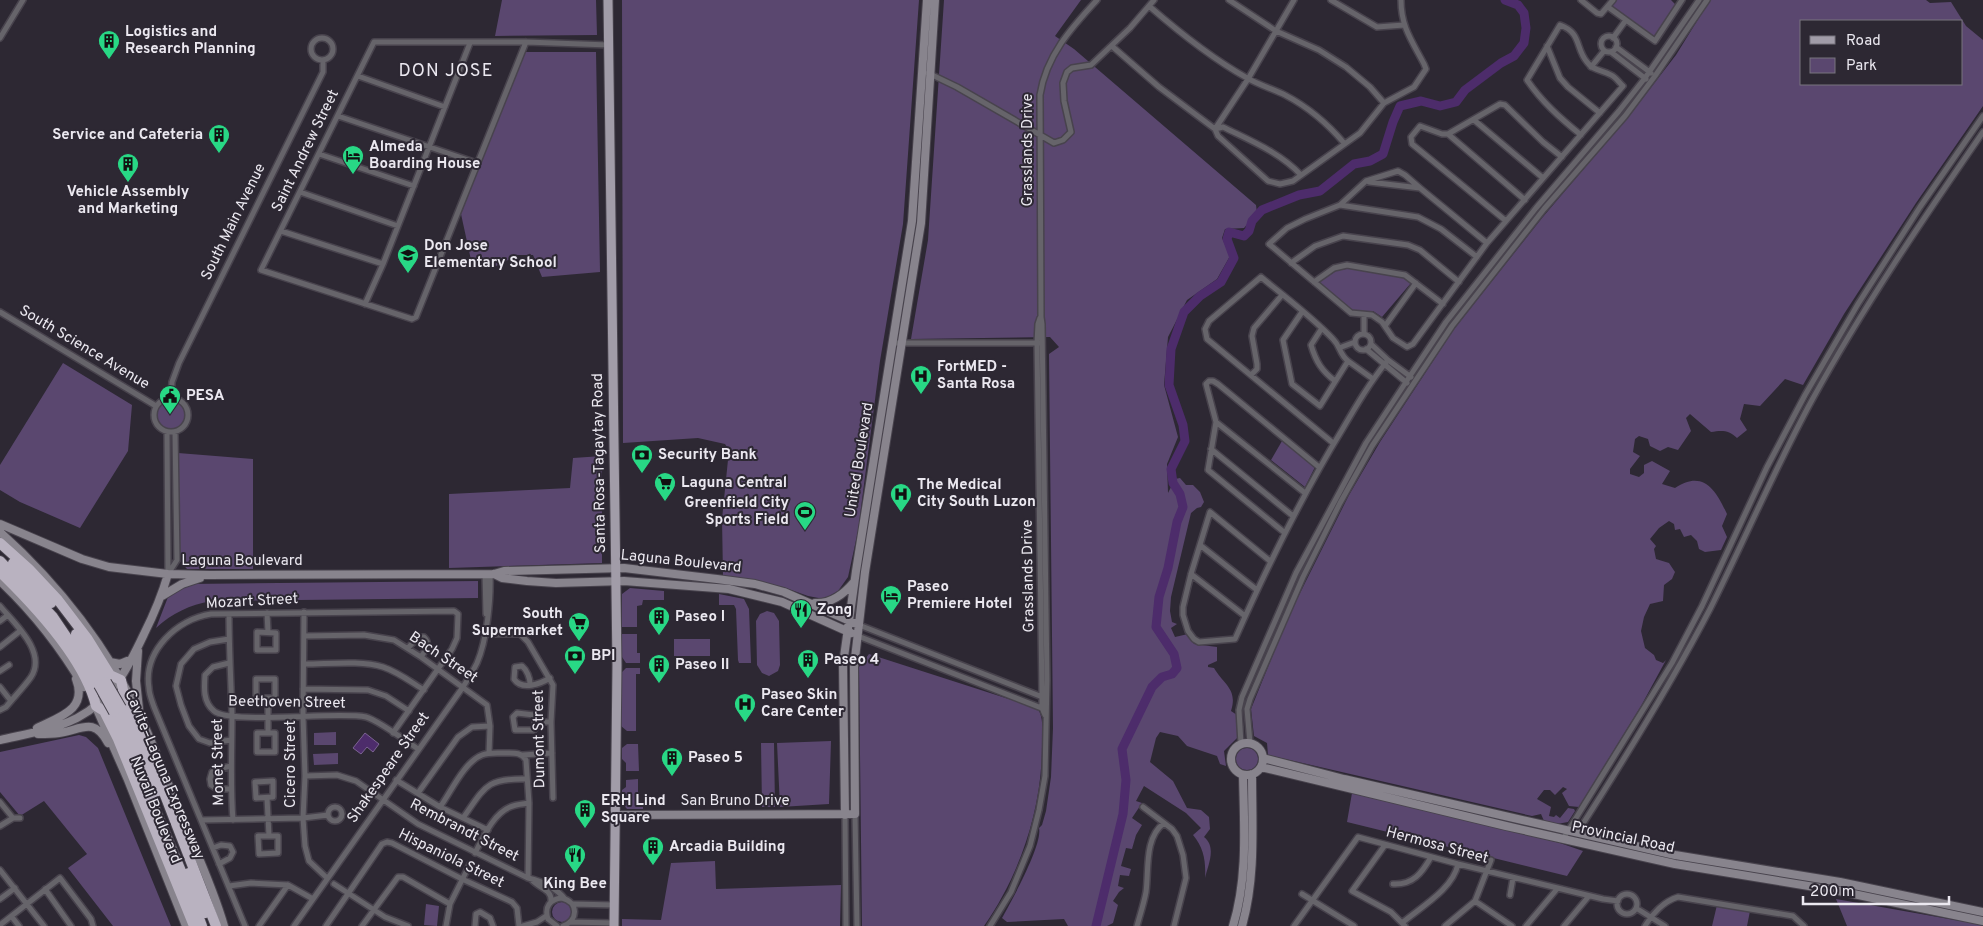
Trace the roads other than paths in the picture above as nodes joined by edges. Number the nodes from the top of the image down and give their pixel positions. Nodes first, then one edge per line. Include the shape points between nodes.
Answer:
1 (23, 0) edge
2 (608, 0) edge
3 (927, 0) edge
4 (935, 0) edge
5 (1097, 0) edge
6 (1154, 0) edge
7 (1229, 0) edge
8 (1294, 0) edge
9 (1331, 0) edge
10 (1401, 0) edge
11 (1581, 0) edge
12 (1613, 0) edge
13 (1698, 0) edge
14 (1707, 0) edge
15 (1679, 1) edge
16 (1149, 6) junction
17 (1608, 7) junction
18 (1626, 20) junction
19 (1404, 25) junction
20 (1276, 31) junction
21 (0, 38) edge
22 (1613, 38) junction
23 (526, 42) junction
24 (470, 43) junction
25 (609, 45) junction
26 (1112, 46) junction
27 (1547, 46) junction
28 (1616, 48) junction
29 (1604, 51) junction
30 (1611, 52) junction
31 (323, 60) junction
32 (1591, 67) junction
33 (927, 72) junction
34 (1649, 72) junction
35 (358, 76) junction
36 (1655, 76) junction
37 (1644, 78) junction
38 (1248, 79) junction
39 (1650, 83) junction
40 (1384, 103) junction
41 (445, 107) junction
42 (1600, 113) junction
43 (338, 116) junction
44 (1983, 116) edge
45 (1474, 120) junction
46 (1215, 129) junction
47 (1983, 132) edge
48 (1448, 134) junction
49 (1040, 135) junction
50 (1581, 135) junction
51 (1344, 143) junction
52 (429, 147) junction
53 (319, 154) junction
54 (1562, 157) junction
55 (477, 163) junction
56 (1302, 175) junction
57 (1543, 178) junction
58 (1366, 181) junction
59 (414, 186) junction
60 (1420, 188) junction
61 (300, 192) junction
62 (1525, 200) junction
63 (1340, 205) junction
64 (1506, 221) junction
65 (398, 226) junction
66 (281, 231) junction
67 (1487, 243) junction
68 (1477, 257) junction
69 (1292, 263) junction
70 (383, 264) junction
71 (1314, 282) junction
72 (1459, 282) junction
73 (1416, 283) junction
74 (1282, 295) junction
75 (365, 304) junction
76 (1442, 304) junction
77 (0, 312) edge
78 (1302, 312) junction
79 (1364, 315) junction
80 (1386, 326) junction
81 (1322, 328) junction
82 (1364, 334) junction
83 (1356, 342) junction
84 (1040, 343) junction
85 (893, 344) junction
86 (902, 344) junction
87 (1371, 344) junction
88 (1339, 348) junction
89 (1366, 349) junction
90 (1348, 361) junction
91 (1386, 362) junction
92 (1251, 375) junction
93 (1410, 376) junction
94 (1373, 379) junction
95 (1416, 380) junction
96 (1336, 381) junction
97 (1406, 382) junction
98 (1412, 386) junction
99 (171, 398) junction
100 (156, 406) junction
101 (1216, 422) junction
102 (167, 432) junction
103 (175, 432) junction
104 (1334, 443) junction
105 (1211, 449) junction
106 (1319, 467) junction
107 (1306, 492) junction
108 (1293, 516) junction
109 (0, 524) edge
110 (0, 532) edge
111 (1284, 533) junction
112 (0, 543) edge
113 (1200, 545) junction
114 (0, 551) edge
115 (0, 561) edge
116 (1270, 561) junction
117 (614, 568) junction
118 (0, 572) edge
119 (168, 574) junction
120 (1191, 574) junction
121 (210, 575) junction
122 (488, 576) junction
123 (855, 580) junction
124 (0, 581) edge
125 (615, 581) junction
126 (755, 584) junction
127 (1257, 590) junction
128 (753, 594) junction
129 (162, 596) junction
130 (811, 603) junction
131 (0, 606) edge
132 (1702, 606) junction
133 (1709, 610) junction
134 (304, 612) junction
135 (267, 613) junction
136 (229, 614) junction
137 (8, 615) junction
138 (1245, 616) junction
139 (487, 617) junction
140 (0, 621) edge
141 (849, 621) junction
142 (859, 625) junction
143 (20, 631) junction
144 (268, 632) junction
145 (848, 632) junction
146 (484, 634) junction
147 (304, 636) junction
148 (858, 636) junction
149 (229, 639) junction
150 (0, 647) edge
151 (138, 647) junction
152 (408, 648) junction
153 (939, 656) junction
154 (421, 657) junction
155 (132, 659) junction
156 (110, 662) junction
157 (229, 663) junction
158 (70, 664) junction
159 (305, 664) junction
160 (9, 665) dead end
161 (937, 667) junction
162 (438, 670) junction
163 (0, 671) edge
164 (550, 678) junction
165 (121, 680) junction
166 (103, 683) junction
167 (530, 684) dead end
168 (0, 686) edge
169 (463, 687) junction
170 (303, 689) junction
171 (424, 690) junction
172 (1044, 697) junction
173 (268, 698) junction
174 (11, 701) junction
175 (96, 706) junction
176 (0, 710) edge
177 (118, 710) junction
178 (409, 711) junction
179 (1045, 711) junction
180 (1643, 712) junction
181 (232, 716) junction
182 (303, 716) junction
183 (268, 717) junction
184 (1650, 717) junction
185 (141, 719) junction
186 (536, 722) junction
187 (551, 722) junction
188 (490, 726) junction
189 (268, 733) junction
190 (393, 733) junction
191 (24, 734) junction
192 (0, 740) edge
193 (231, 740) junction
194 (1245, 743) junction
195 (418, 749) junction
196 (488, 752) junction
197 (552, 753) junction
198 (523, 755) junction
199 (1263, 758) junction
200 (231, 766) junction
201 (1261, 767) junction
202 (1252, 774) junction
203 (1243, 775) junction
204 (305, 776) junction
205 (526, 779) junction
206 (128, 780) junction
207 (396, 780) junction
208 (231, 789) junction
209 (418, 793) junction
210 (267, 798) junction
211 (553, 798) dead end
212 (382, 800) junction
213 (0, 802) edge
214 (1586, 802) junction
215 (529, 803) junction
216 (440, 807) junction
217 (1143, 807) dead end
218 (1594, 807) junction
219 (1580, 812) junction
220 (855, 814) junction
221 (328, 815) dead end
222 (614, 815) junction
223 (845, 815) junction
224 (1509, 817) junction
225 (1587, 817) junction
226 (13, 818) junction
227 (20, 818) dead end
228 (303, 818) junction
229 (463, 818) junction
230 (268, 819) junction
231 (201, 820) junction
232 (233, 820) junction
233 (1164, 823) junction
234 (0, 826) edge
235 (1506, 826) junction
236 (488, 830) junction
237 (1568, 830) junction
238 (1578, 832) junction
239 (270, 836) junction
240 (1563, 839) junction
241 (1572, 841) junction
242 (1386, 845) junction
243 (213, 848) junction
244 (474, 853) junction
245 (1432, 857) junction
246 (1491, 860) dead end
247 (1716, 861) junction
248 (219, 864) junction
249 (470, 864) dead end
250 (1458, 864) junction
251 (0, 870) edge
252 (1715, 870) junction
253 (1486, 872) junction
254 (327, 878) junction
255 (530, 878) junction
256 (1513, 878) junction
257 (462, 879) junction
258 (538, 883) junction
259 (334, 884) dead end
260 (1393, 884) dead end
261 (288, 885) junction
262 (1855, 885) junction
263 (229, 886) junction
264 (15, 888) junction
265 (45, 889) junction
266 (1557, 889) junction
267 (349, 894) junction
268 (1302, 894) dead end
269 (1852, 894) junction
270 (1510, 895) dead end
271 (1589, 896) junction
272 (565, 898) junction
273 (0, 899) edge
274 (313, 899) junction
275 (551, 901) junction
276 (1311, 901) junction
277 (1476, 901) junction
278 (1618, 901) junction
279 (27, 903) junction
280 (450, 904) junction
281 (572, 904) junction
282 (614, 904) junction
283 (1636, 908) junction
284 (374, 910) junction
285 (1983, 912) edge
286 (546, 916) junction
287 (12, 917) junction
288 (846, 918) junction
289 (1649, 918) junction
290 (857, 919) junction
291 (1983, 921) edge
292 (570, 922) junction
293 (614, 924) edge
294 (0, 925) edge
295 (553, 925) edge
296 (1296, 925) edge
297 (1404, 925) edge
298 (19, 926) edge
299 (44, 926) edge
300 (71, 926) edge
301 (93, 926) edge
302 (186, 926) edge
303 (194, 926) edge
304 (202, 926) edge
305 (209, 926) edge
306 (216, 926) edge
307 (224, 926) edge
308 (245, 926) edge
309 (259, 926) edge
310 (294, 926) edge
311 (326, 926) edge
312 (362, 926) edge
313 (408, 926) edge
314 (446, 926) edge
315 (475, 926) edge
316 (493, 926) edge
317 (519, 926) edge
318 (523, 926) edge
319 (563, 926) edge
320 (846, 926) edge
321 (857, 926) edge
322 (990, 926) edge
323 (1136, 926) edge
324 (1174, 926) edge
325 (1233, 926) edge
326 (1242, 926) edge
327 (1354, 926) edge
328 (1445, 926) edge
329 (1512, 926) edge
330 (1526, 926) edge
331 (1564, 926) edge
332 (1645, 926) edge
333 (1665, 926) edge
334 (1804, 926) edge

1 - 21 street
2 - 25 main road, Santa Rosa-Tagaytay Road
3 - 33 main road, United Boulevard
4 - 33 main road, United Boulevard
5 - 49 street, Grasslands Drive via 1064,38 1045,70 1040,95
6 - 16 street
7 - 20 street
8 - 20 street
9 - 19 street via 1377,27
10 - 19 street
11 - 17 street via 1597,13 1601,14
12 - 17 street
13 - 34 street
14 - 36 street
15 - 18 street via 1655,41
16 - 26 street
16 - 38 street via 1186,38
17 - 18 street
18 - 22 street
19 - 40 street via 1426,69 1414,87
20 - 38 street
20 - 40 street via 1319,50 1346,67
22 - 28 street
22 - 29 street via 1605,37 1602,41
23 - 24 street
23 - 25 street
23 - 55 street
24 - 35 street, Saint Andrew Street via 374,42
24 - 41 street
25 - 117 main road, Santa Rosa-Tagaytay Road
26 - 46 street
26 - 49 street via 1091,65 1067,72 1063,83 1064,101 1071,132 1064,140 1054,143
27 - 32 street via 1560,25 1577,38 1583,58
27 - 42 street via 1560,78
27 - 50 street via 1526,80 1554,113
28 - 30 street
28 - 34 street
29 - 30 street
29 - 32 street
30 - 37 street
31 - 31 street via 334,48 329,40 322,37 314,41 311,49 315,57
31 - 99 street, South Main Avenue via 323,72 179,363 172,382
32 - 42 street via 1613,76 1622,86
33 - 49 street
33 - 85 main road, United Boulevard via 912,221
33 - 86 main road, United Boulevard via 921,222
34 - 36 street
34 - 37 street
35 - 41 street
35 - 43 street, Saint Andrew Street
36 - 39 street
37 - 39 street
37 - 93 street via 1446,322
38 - 46 street
38 - 51 street via 1286,96 1314,114
39 - 95 street via 1452,326
40 - 51 street via 1360,133
41 - 52 street
42 - 50 street
43 - 52 street
43 - 53 street, Saint Andrew Street
44 - 132 street via 1895,245 1805,395 1763,475
45 - 48 street
45 - 54 street via 1500,104 1505,105
45 - 57 street
46 - 56 street via 1223,127 1271,150
46 - 56 street via 1218,136 1268,182 1280,184
47 - 133 street via 1886,276 1812,400 1770,479
48 - 62 street
48 - 64 street via 1420,126 1411,137 1412,144
49 - 84 street, Grasslands Drive
50 - 54 street
51 - 56 street
52 - 55 street
52 - 59 street
53 - 59 street
53 - 61 street, Saint Andrew Street
54 - 57 street
55 - 75 street via 416,317 412,319
57 - 62 street
58 - 60 street
58 - 60 street via 1398,171
58 - 63 street
59 - 65 street
60 - 67 street
61 - 65 street
61 - 66 street, Saint Andrew Street
62 - 64 street
63 - 68 street via 1418,217
63 - 69 street via 1287,228 1269,244
64 - 67 street
65 - 70 street
66 - 70 street
66 - 75 street, Saint Andrew Street via 261,270
67 - 68 street
68 - 72 street
69 - 71 street
69 - 72 street via 1315,246 1343,236 1408,245 1420,250
70 - 75 street
71 - 73 street via 1334,268 1347,265 1405,275
71 - 79 street via 1351,313
72 - 76 street
73 - 76 street
73 - 80 street
74 - 78 street
74 - 92 street via 1254,328 1252,336 1258,364
74 - 92 street via 1261,277 1209,321 1205,329 1207,340
76 - 80 street via 1413,344 1407,347 1393,338
77 - 100 street, South Science Avenue
78 - 81 street
78 - 96 street via 1283,340 1292,384 1320,406
79 - 80 street via 1372,315
79 - 82 street
81 - 88 street
81 - 96 street via 1311,345 1323,372
82 - 83 street
82 - 87 street via 1370,338
83 - 88 street
83 - 89 street via 1359,349
84 - 86 street
84 - 172 street, Grasslands Drive
85 - 86 street
85 - 123 main road, United Boulevard
86 - 142 main road, United Boulevard
87 - 89 street
87 - 91 street
88 - 90 street
89 - 91 street
90 - 94 street
90 - 96 street
91 - 93 street
91 - 94 street
91 - 97 street
92 - 104 street
93 - 95 street
93 - 97 street
94 - 104 street
95 - 98 street
97 - 98 street
97 - 194 street via 1366,443 1296,573 1241,702 1239,710
98 - 194 street via 1372,446 1302,577 1250,699
99 - 100 street
99 - 103 street via 182,402 188,413 185,424
100 - 102 street via 155,422
101 - 105 street
101 - 106 street via 1207,392 1209,381 1218,384
101 - 107 street
102 - 103 street
102 - 119 street
103 - 119 street via 177,560
104 - 106 street
105 - 108 street
105 - 111 street via 1208,470
106 - 107 street
107 - 108 street
108 - 111 street
109 - 119 main road, Laguna Boulevard via 95,563 124,570
110 - 156 main road via 66,600
111 - 116 street
112 - 165 highway via 53,595 110,675
113 - 116 street via 1210,512
113 - 120 street
113 - 127 street
114 - 166 highway, Cavite–Laguna Expressway via 59,612 77,636
115 - 166 highway, Cavite–Laguna Expressway via 53,617
116 - 127 street
117 - 122 main road, Laguna Boulevard via 504,570
117 - 125 main road, Santa Rosa-Tagaytay Road
117 - 126 main road, Laguna Boulevard
118 - 175 highway via 66,649 92,689
119 - 121 main road, Laguna Boulevard
119 - 129 main road
120 - 138 street
120 - 138 street via 1182,615 1194,640 1235,639
121 - 122 main road, Laguna Boulevard
121 - 129 main road via 182,584
122 - 125 main road, Laguna Boulevard via 556,583
122 - 139 street, Shakespeare Street
122 - 139 street, Shakespeare Street via 483,585
123 - 130 main road via 833,600
123 - 141 main road, United Boulevard
124 - 158 main road via 35,618
125 - 128 main road, Laguna Boulevard via 728,589
125 - 222 main road, Santa Rosa-Tagaytay Road
126 - 128 main road
126 - 130 main road, Laguna Boulevard
127 - 138 street
128 - 145 main road, Laguna Boulevard via 782,602
129 - 151 main road
130 - 141 main road, Laguna Boulevard
131 - 137 street
132 - 133 street
132 - 180 street
133 - 184 street
134 - 135 street, Mozart Street
134 - 147 street, Cicero Street
134 - 162 street, Mozart Street via 454,611 458,614 457,638
135 - 136 street, Mozart Street
135 - 144 street
136 - 149 street, Monet Street
136 - 231 street, Mozart Street via 203,615 178,627 156,651 150,670 148,688 154,707
137 - 140 street
137 - 143 street
139 - 146 street, Shakespeare Street
141 - 142 main road, Laguna Boulevard
141 - 145 main road, United Boulevard
142 - 148 main road, United Boulevard
142 - 153 street
143 - 150 street
143 - 174 street via 32,647 36,661 31,676
144 - 144 street via 257,632 256,650 276,650 276,632
145 - 148 main road, Laguna Boulevard
145 - 223 main road, United Boulevard via 843,664
146 - 164 street, Dumont Street via 520,634
146 - 169 street, Shakespeare Street via 477,663
147 - 152 street, Bach Street via 364,635 394,640
147 - 159 street, Cicero Street
148 - 161 street
148 - 220 main road, United Boulevard via 854,667
149 - 157 street, Monet Street
149 - 193 street via 194,649 181,664 176,686 189,726 199,739 210,743
151 - 155 main road
151 - 185 main road via 136,688
152 - 154 street, Bach Street
152 - 154 street via 418,637 424,637 428,645
153 - 161 street
153 - 172 street
154 - 162 street, Bach Street
155 - 156 main road via 120,664
155 - 165 main road
156 - 165 main road
157 - 181 street, Monet Street
157 - 181 street, Beethoven Street via 213,667 205,676 204,691 207,704 215,712
158 - 175 main road
158 - 191 main road via 79,688 77,704
159 - 170 street, Cicero Street
159 - 171 street via 382,666
160 - 163 street
161 - 179 street
162 - 169 street, Bach Street
162 - 171 street, Mozart Street
164 - 167 street via 536,686
164 - 187 street, Dumont Street via 553,685
165 - 175 main road
165 - 185 main road, Nuvali Boulevard
165 - 306 highway via 125,700
166 - 177 highway, Cavite–Laguna Expressway, bridge
168 - 174 street
169 - 188 street, Bach Street via 487,705
169 - 195 street, Shakespeare Street
170 - 178 street via 368,690 386,696
170 - 182 street, Cicero Street
171 - 178 street, Mozart Street
172 - 179 street, Grasslands Drive
173 - 173 street via 275,698 275,679 256,679 256,698
173 - 183 street
174 - 176 street
175 - 191 main road via 64,724
175 - 206 main road, Nuvali Boulevard
175 - 303 highway via 104,711 118,739
177 - 304 highway, Cavite–Laguna Expressway
177 - 305 highway, Cavite–Laguna Expressway
178 - 190 street, Mozart Street
179 - 322 street, Grasslands Drive via 1045,776 1030,846 1010,892
180 - 184 street
180 - 214 street
181 - 183 street, Beethoven Street
181 - 193 street, Monet Street
182 - 183 street, Beethoven Street
182 - 190 street, Beethoven Street via 367,717
182 - 204 street, Cicero Street
183 - 189 street
184 - 218 street
185 - 307 main road, Nuvali Boulevard
186 - 186 street via 532,713 513,717 517,731 534,730
186 - 187 street
187 - 197 street, Dumont Street
188 - 196 street, Bach Street
188 - 209 street via 472,727 458,737
189 - 189 street via 257,733 257,752 275,752 275,734
190 - 195 street, Beethoven Street
191 - 192 main road
191 - 206 main road via 96,728 104,735
193 - 200 street, Monet Street
194 - 199 main road via 1258,747
194 - 203 main road via 1232,752 1231,760 1233,768
195 - 207 street, Shakespeare Street
196 - 198 street
196 - 216 street via 468,766
197 - 198 street
197 - 211 street, Dumont Street
198 - 205 street
199 - 201 main road
199 - 224 main road, Provincial Road
200 - 208 street, Monet Street
200 - 208 street via 212,772 210,779 211,785 217,789
201 - 202 main road
201 - 235 main road, Provincial Road
202 - 203 main road
202 - 326 main road via 1252,866
203 - 325 main road via 1242,888
204 - 212 street, Rembrandt Street via 337,776 356,781
204 - 228 street, Cicero Street
205 - 215 street
205 - 229 street via 504,779 489,784
206 - 302 main road, Nuvali Boulevard
207 - 209 street
207 - 212 street, Shakespeare Street
208 - 232 street, Monet Street
209 - 216 street
210 - 210 street via 274,797 273,781 255,782 256,798
210 - 230 street
212 - 244 street, Rembrandt Street via 418,824
212 - 254 street, Shakespeare Street
213 - 226 street
214 - 218 street
214 - 219 street
215 - 236 street via 504,810
215 - 255 street
216 - 229 street
217 - 233 street
218 - 225 street
219 - 225 street
219 - 237 street
220 - 223 main road, San Bruno Drive
220 - 290 street, United Boulevard
221 - 228 street
222 - 223 main road, San Bruno Drive
222 - 282 main road, Santa Rosa-Tagaytay Road
223 - 288 street, United Boulevard
224 - 235 main road
224 - 237 main road, Provincial Road
225 - 238 street
226 - 227 street
226 - 234 street
228 - 230 street
228 - 254 street, Cicero Street via 306,855
229 - 236 street
230 - 232 street
230 - 239 street
231 - 232 street
231 - 243 street, Mozart Street
233 - 323 street via 1152,839 1145,895
233 - 324 street via 1177,836 1186,864 1186,878
235 - 240 main road, Provincial Road
236 - 244 street
237 - 238 main road, Provincial Road
237 - 240 street
238 - 241 street
238 - 247 main road, Provincial Road via 1675,855
239 - 239 street via 258,836 259,854 278,853 278,836
240 - 241 main road, Provincial Road
241 - 252 main road, Provincial Road
242 - 245 street, Hermosa Street
242 - 276 street, Hermosa Street via 1358,837
242 - 297 street via 1352,891 1391,912
243 - 248 street, Mozart Street
243 - 248 street via 230,846 233,852 230,858
244 - 255 street, Rembrandt Street
245 - 250 street, Hermosa Street
245 - 260 street via 1413,880
246 - 253 street
247 - 252 main road
247 - 262 main road, Provincial Road
248 - 263 street, Mozart Street
249 - 257 street
250 - 253 street, Hermosa Street
250 - 297 street via 1456,874 1447,885
251 - 264 street
252 - 269 main road, Provincial Road
253 - 256 street, Hermosa Street
253 - 277 street
254 - 274 street, Shakespeare Street
255 - 258 street, Rembrandt Street
256 - 266 street, Hermosa Street
256 - 270 street
257 - 267 street, Hispaniola Street via 387,842 382,844
257 - 280 street
257 - 317 street, Hispaniola Street via 512,902 517,908
258 - 272 street, Rembrandt Street
258 - 275 street, Rembrandt Street via 548,891
259 - 267 street
261 - 263 street via 252,883
261 - 274 street
261 - 309 street
262 - 269 main road
262 - 285 main road, Provincial Road
263 - 308 street, Mozart Street
264 - 273 street
264 - 279 street
265 - 279 street
265 - 300 street
265 - 301 street via 60,878
266 - 271 street, Hermosa Street
266 - 330 street
267 - 284 street
267 - 311 street
268 - 276 street
269 - 291 main road, Provincial Road
271 - 278 street, Hermosa Street
271 - 331 street
272 - 275 street
272 - 281 street, Rembrandt Street
274 - 310 street, Shakespeare Street
275 - 286 street
276 - 296 street, Hermosa Street
276 - 327 street
277 - 328 street
277 - 329 street
278 - 283 street via 1624,913 1631,913
278 - 283 street via 1624,894 1631,894 1637,902
279 - 287 street
279 - 299 street
280 - 284 street via 398,877
280 - 314 street
281 - 282 street
281 - 292 street via 575,914
282 - 293 main road, Santa Rosa-Tagaytay Road
283 - 289 street
284 - 312 street
284 - 313 street
286 - 295 street
286 - 318 street
287 - 294 street
287 - 298 street
288 - 290 street
288 - 320 street, United Boulevard
289 - 332 street
289 - 333 street
289 - 334 street via 1673,899 1683,897 1793,916
290 - 321 street, United Boulevard
292 - 293 street
292 - 319 street
315 - 316 street via 476,914 480,912 490,918

